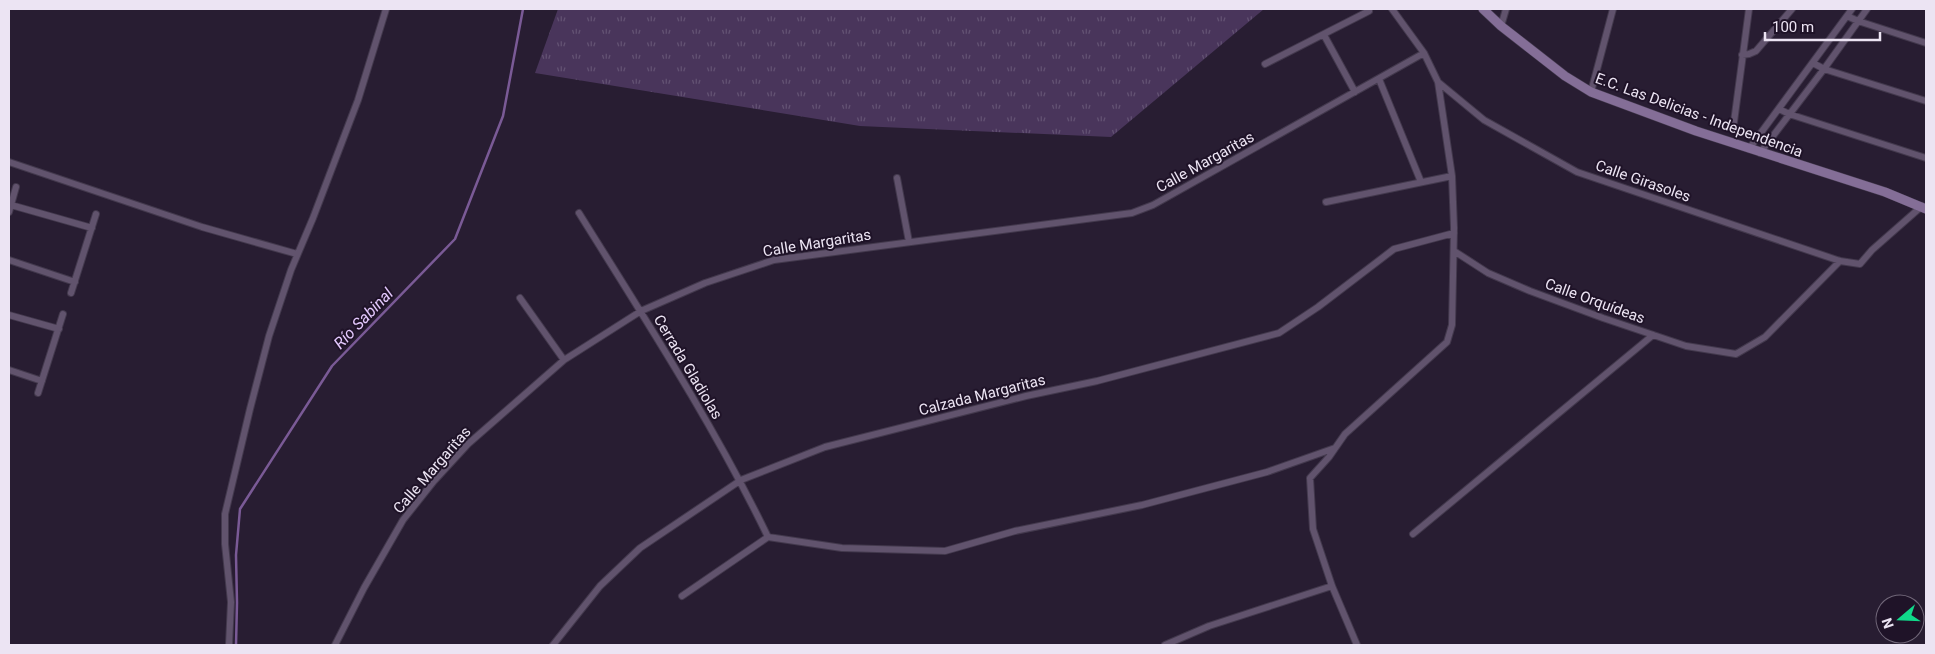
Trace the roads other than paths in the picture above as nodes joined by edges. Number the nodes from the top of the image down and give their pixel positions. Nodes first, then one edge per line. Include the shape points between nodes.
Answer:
1 (386, 9) edge
2 (1392, 9) edge
3 (1483, 9) edge
4 (1506, 9) edge
5 (1613, 9) edge
6 (1749, 9) edge
7 (1792, 9) edge
8 (1852, 9) edge
9 (1867, 9) edge
10 (1369, 11) dead end
11 (1847, 16) junction
12 (1858, 21) junction
13 (1502, 26) junction
14 (1324, 36) junction
15 (1926, 43) edge
16 (1424, 54) junction
17 (1742, 55) junction
18 (1813, 63) junction
19 (1265, 64) dead end
20 (1824, 69) junction
21 (1379, 78) junction
22 (1438, 82) junction
23 (1355, 92) junction
24 (1591, 92) junction
25 (1926, 101) edge
26 (1779, 109) junction
27 (1790, 114) junction
28 (1734, 122) dead end
29 (1750, 149) junction
30 (1760, 153) junction
31 (1926, 158) edge
32 (9, 162) edge
33 (1452, 176) junction
34 (897, 178) dead end
35 (1421, 182) junction
36 (16, 187) dead end
37 (1326, 202) dead end
38 (1924, 207) edge
39 (10, 209) edge
40 (579, 213) dead end
41 (96, 214) dead end
42 (92, 228) junction
43 (1454, 233) junction
44 (908, 242) junction
45 (1454, 250) junction
46 (297, 254) junction
47 (9, 260) edge
48 (1840, 261) junction
49 (75, 282) junction
50 (71, 293) dead end
51 (520, 298) dead end
52 (640, 311) junction
53 (63, 314) dead end
54 (9, 315) edge
55 (59, 329) junction
56 (1653, 335) junction
57 (564, 360) junction
58 (9, 370) edge
59 (42, 381) junction
60 (38, 393) dead end
61 (1336, 448) junction
62 (741, 480) junction
63 (1413, 534) dead end
64 (768, 537) junction
65 (1332, 586) junction
66 (682, 596) dead end
67 (229, 645) edge
68 (335, 645) edge
69 (553, 645) edge
70 (1165, 645) edge
71 (1358, 645) edge

1 - 46 street via 358,100
2 - 16 street
3 - 13 street, E.C. Las Delicias - Independencia
4 - 13 street
5 - 24 street
6 - 17 street
7 - 17 street via 1756,50
8 - 11 street
9 - 12 street
10 - 14 street
11 - 12 street
11 - 18 street
12 - 15 street
12 - 20 street
13 - 24 street, E.C. Las Delicias - Independencia via 1565,76
14 - 19 street
14 - 23 street
16 - 21 street, Calle Margaritas
16 - 22 street
17 - 28 street
18 - 20 street
18 - 26 street
20 - 25 street
20 - 27 street
21 - 23 street, Calle Margaritas
21 - 35 street
22 - 33 street
22 - 48 street, Calle Girasoles via 1484,120 1577,172
23 - 44 street, Calle Margaritas via 1153,205 1132,213
24 - 29 street, E.C. Las Delicias - Independencia
26 - 27 street
26 - 29 street
27 - 30 street
27 - 31 street
29 - 30 street, E.C. Las Delicias - Independencia
30 - 38 street, E.C. Las Delicias - Independencia
32 - 46 street via 195,225
33 - 35 street
33 - 43 street
34 - 44 street
35 - 37 street
36 - 39 street
38 - 48 street, Calle Girasoles via 1860,264
39 - 42 street
40 - 52 street, Cerrada Gladiolas
41 - 42 street
42 - 49 street
43 - 45 street
43 - 62 street, Calzada Margaritas via 1394,250 1279,333 825,447
44 - 52 street, Calle Margaritas via 774,260 705,283
45 - 56 street, Calle Orquídeas via 1488,273 1530,291
45 - 61 street via 1452,325 1447,342 1345,434
46 - 67 street via 269,336 225,514 231,602
47 - 49 street
48 - 56 street, Calle Orquídeas via 1765,337 1736,354 1686,346
49 - 50 street
51 - 57 street
52 - 57 street, Calle Margaritas
52 - 62 street, Cerrada Gladiolas
53 - 55 street
54 - 55 street
55 - 59 street
56 - 63 street
57 - 68 street, Calle Margaritas via 468,444 434,481 403,520
58 - 59 street
59 - 60 street
61 - 64 street via 1267,472 1142,505 1015,531 945,551 842,548
61 - 65 street via 1310,478 1313,529
62 - 64 street, Cerrada Gladiolas
62 - 69 street, Calzada Margaritas via 640,548 600,586
64 - 66 street
65 - 70 street via 1209,626
65 - 71 street

